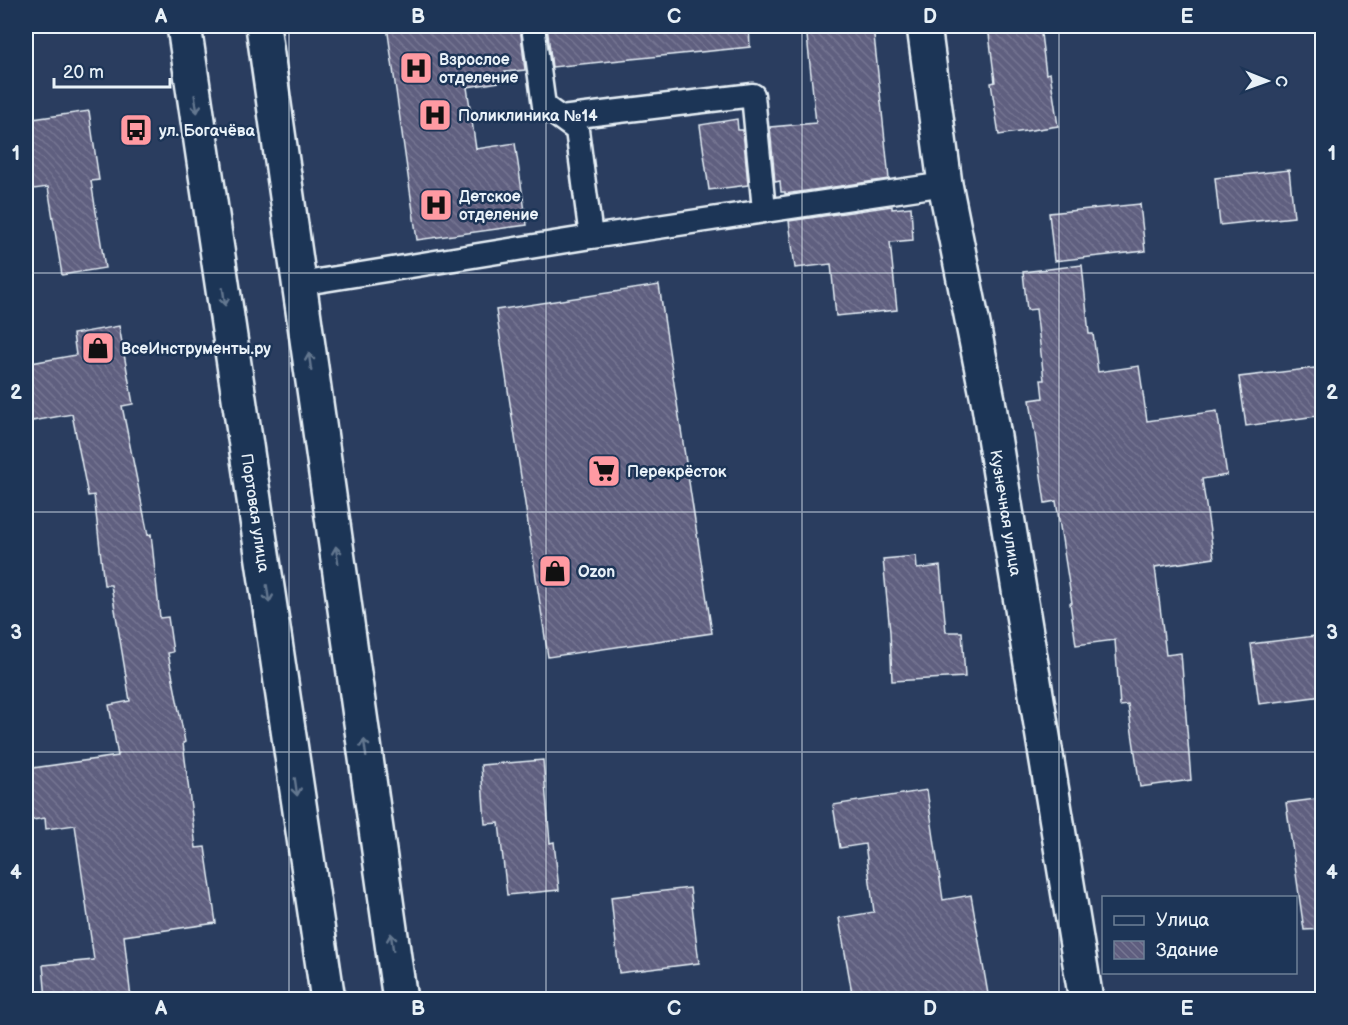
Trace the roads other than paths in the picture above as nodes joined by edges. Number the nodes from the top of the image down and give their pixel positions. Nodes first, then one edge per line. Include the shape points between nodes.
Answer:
1 (184, 26) edge
2 (263, 26) edge
3 (533, 26) edge
4 (924, 26) edge
5 (561, 118) junction
6 (945, 184) junction
7 (764, 210) junction
8 (591, 237) junction
9 (299, 284) junction
10 (328, 999) edge
11 (400, 999) edge
12 (1086, 999) edge

1 -> 10 main road, Портовая улица
2 - 9 main road
3 - 5 lane via 544,106
4 - 6 main road, Кузнечная улица
5 - 7 lane via 753,95
5 - 8 lane via 578,130
6 - 7 lane
6 - 12 main road, Кузнечная улица via 988,400
7 - 8 lane
8 - 9 lane
11 -> 9 main road

